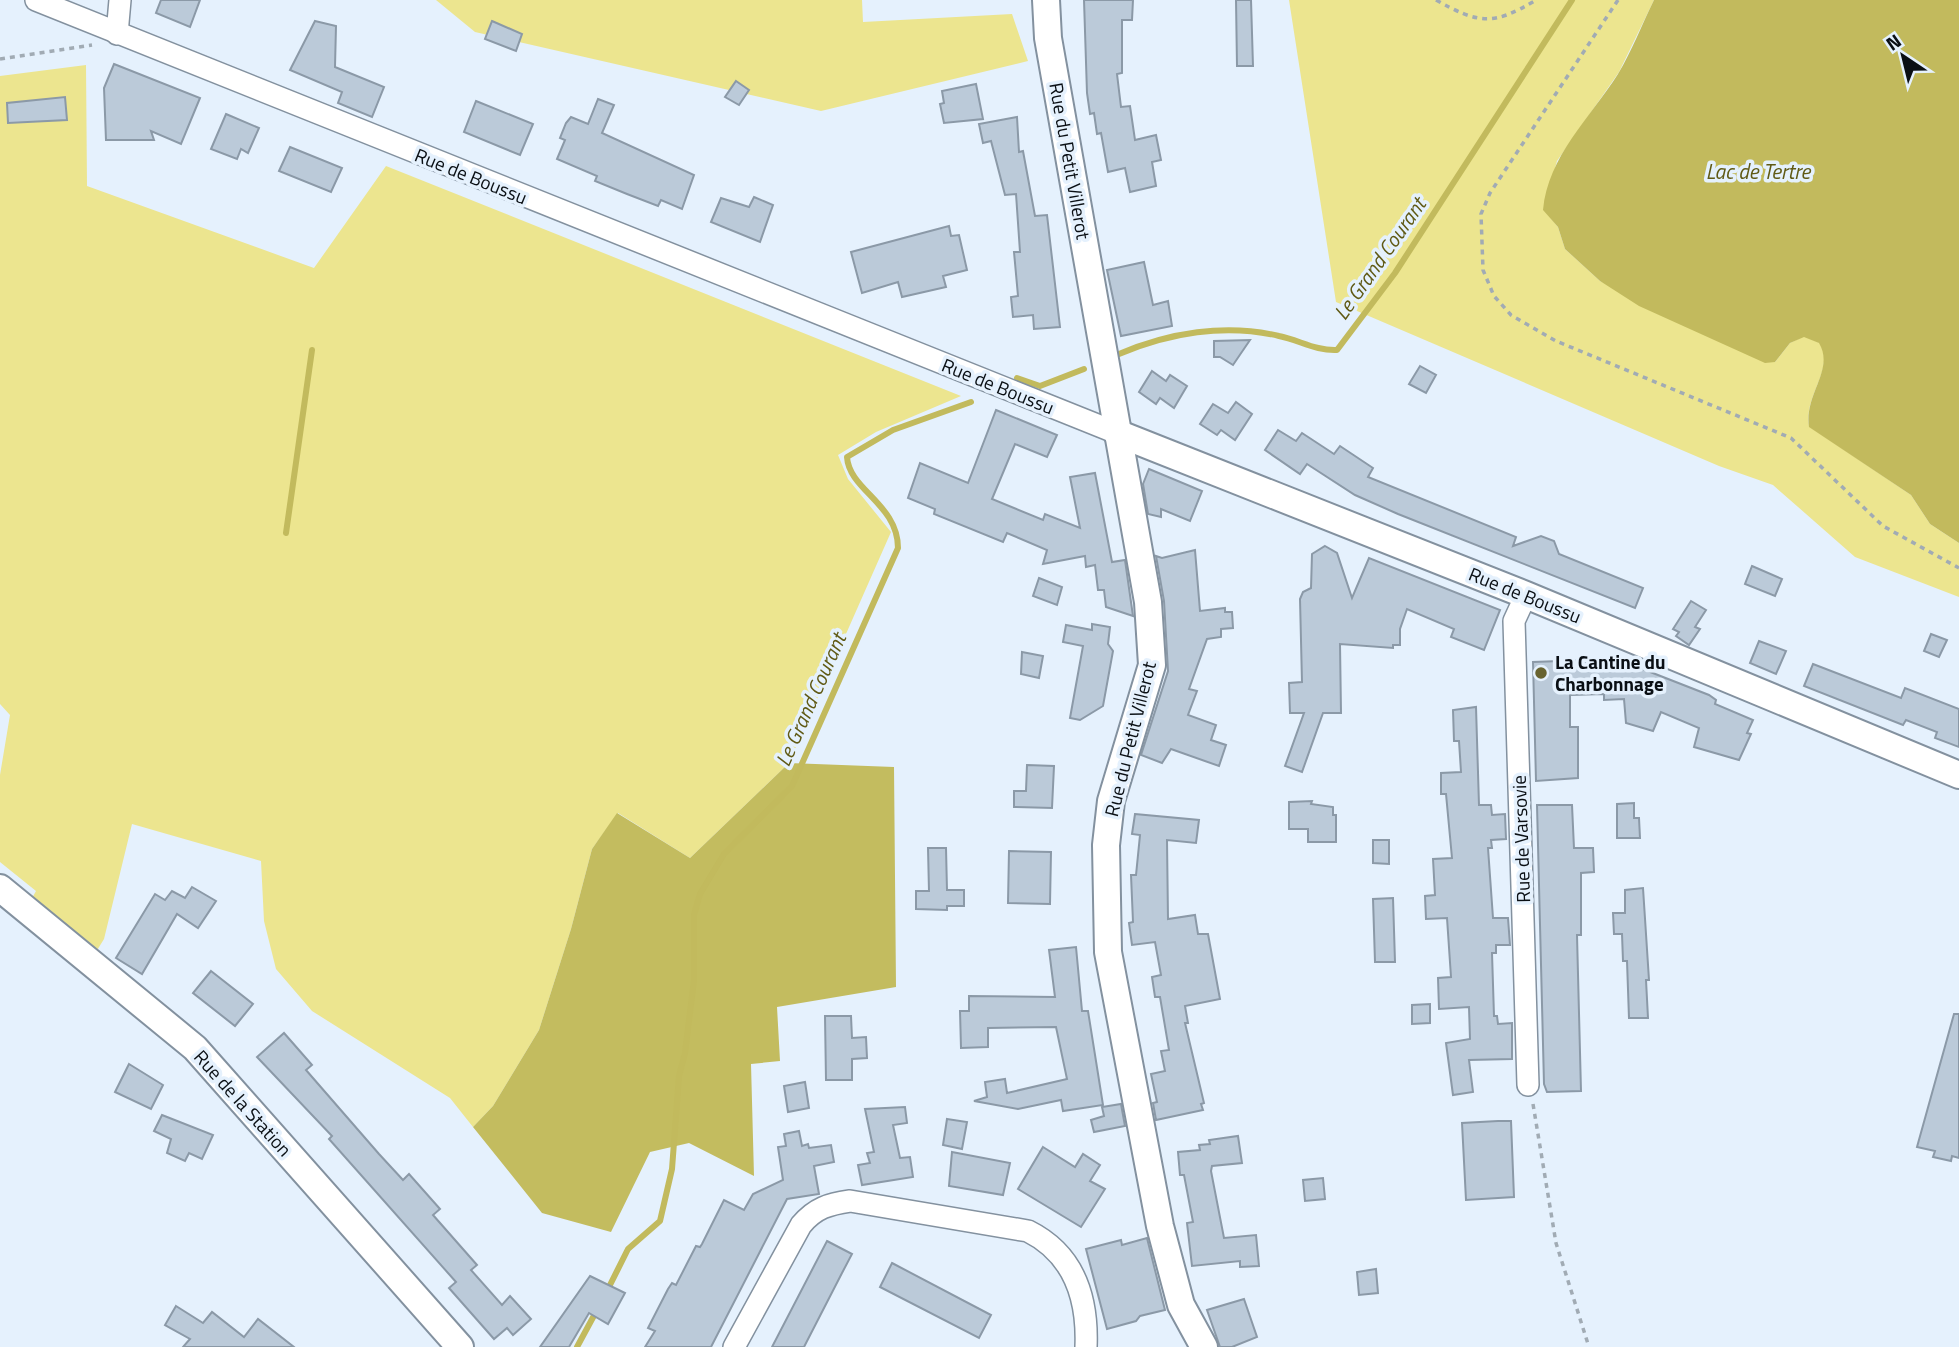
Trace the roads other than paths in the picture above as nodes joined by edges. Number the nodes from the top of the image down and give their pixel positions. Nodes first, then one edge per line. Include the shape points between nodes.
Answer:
1 (36, 0) edge
2 (120, 0) edge
3 (1046, 0) edge
4 (117, 34) junction
5 (1117, 433) junction
6 (1526, 595) junction
7 (1959, 775) edge
8 (0, 888) edge
9 (1528, 1086) road end
10 (460, 1347) edge
11 (734, 1347) edge
12 (1086, 1347) edge
13 (1204, 1347) edge

1 - 4 street, Rue de Boussu
2 - 4 street
3 - 5 street, Rue du Petit Villerot via 1048,38
4 - 5 street, Rue de Boussu
5 - 6 street, Rue de Boussu
5 - 13 street, Rue du Petit Villerot via 1149,602 1152,665 1111,802 1106,845 1108,952 1160,1226 1181,1305
6 - 7 street, Rue de Boussu
6 - 9 street, Rue de Varsovie via 1514,621
8 - 10 street, Rue de la Station via 195,1048
11 - 12 street via 800,1225 812,1212 850,1201 1028,1231 1046,1240 1074,1272 1083,1306

